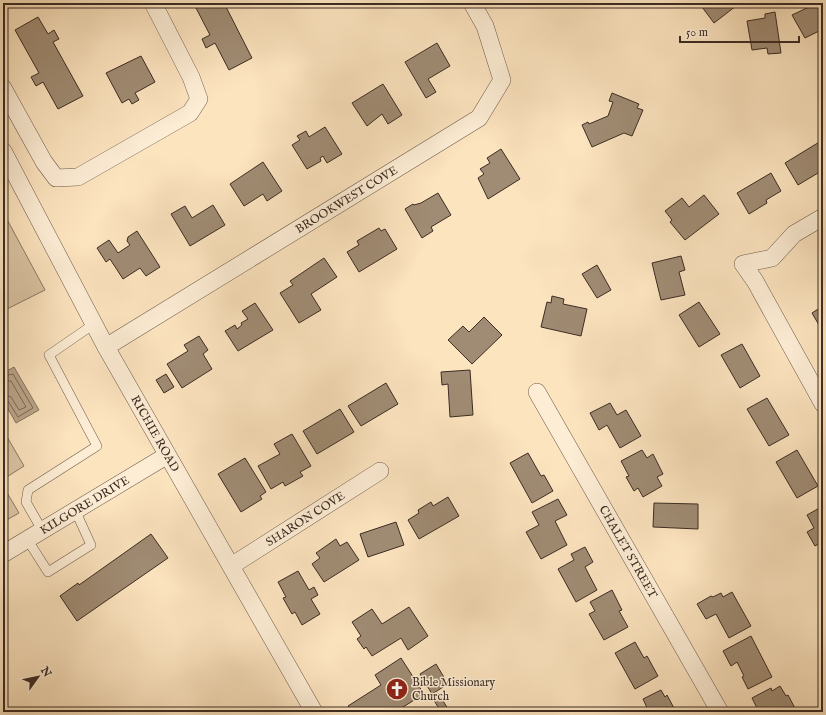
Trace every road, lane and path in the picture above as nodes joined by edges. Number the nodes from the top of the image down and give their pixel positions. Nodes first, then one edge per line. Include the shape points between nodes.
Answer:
1 (153, 3) edge
2 (472, 3) edge
3 (3, 88) edge
4 (3, 151) edge
5 (823, 217) edge
6 (94, 324) junction
7 (106, 347) junction
8 (537, 392) dead end
9 (823, 404) edge
10 (166, 456) junction
11 (380, 471) dead end
12 (74, 510) junction
13 (42, 530) junction
14 (27, 538) junction
15 (3, 554) edge
16 (231, 566) junction
17 (314, 712) edge
18 (720, 712) edge

1 - 3 street via 191,77 199,99 190,113 78,177 56,178 44,162
2 - 7 street, BROOKWEST COVE via 485,26 502,80 478,118
4 - 6 street, RICHIE ROAD
5 - 9 street via 794,234 772,258 743,264
6 - 7 street, RICHIE ROAD
6 - 13 lane via 49,354 96,446 28,490 26,502
7 - 10 street, RICHIE ROAD
8 - 18 street, CHALET STREET
10 - 12 street, KILGORE DRIVE
10 - 16 street, RICHIE ROAD
11 - 16 street, SHARON COVE
12 - 13 street, KILGORE DRIVE
12 - 14 lane via 91,544 48,572
13 - 14 street, KILGORE DRIVE
14 - 15 street, KILGORE DRIVE
16 - 17 street, RICHIE ROAD

